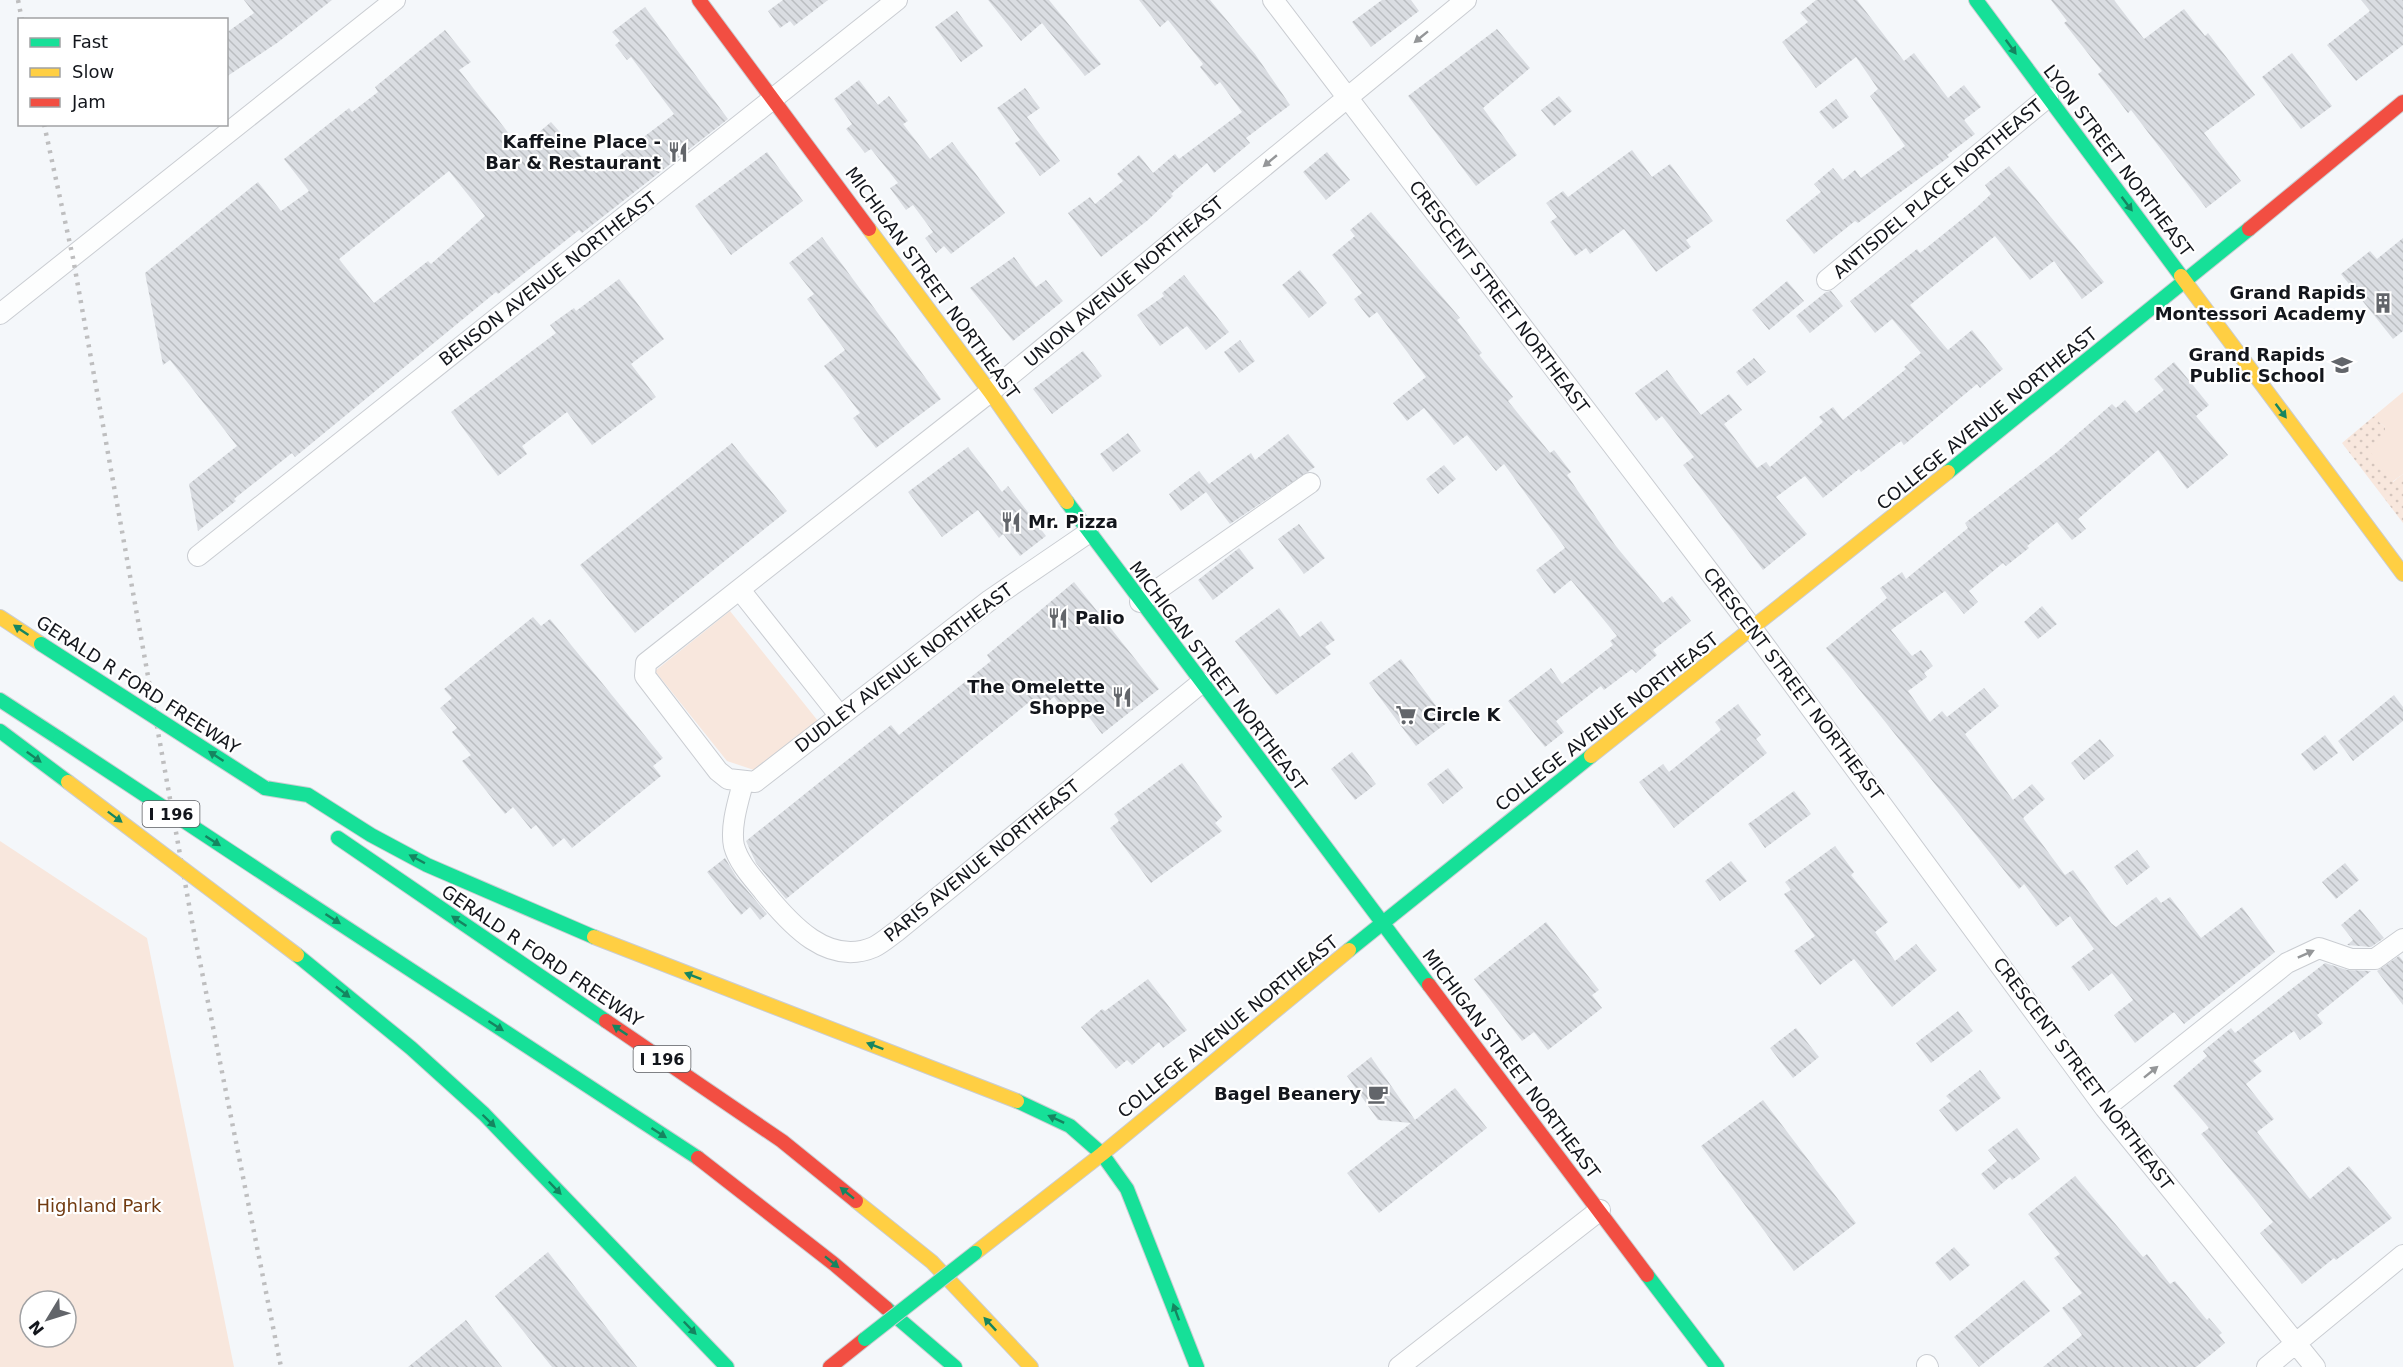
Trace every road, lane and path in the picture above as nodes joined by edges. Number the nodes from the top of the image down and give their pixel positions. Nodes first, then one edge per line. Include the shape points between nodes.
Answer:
1 (395, 0) edge
2 (699, 0) edge
3 (897, 0) edge
4 (1273, 0) edge
5 (1466, 0) edge
6 (1976, 0) edge
7 (2048, 97) junction
8 (1347, 98) junction
9 (774, 100) junction
10 (2403, 102) edge
11 (1827, 280) dead end
12 (2186, 283) junction
13 (0, 314) edge
14 (990, 392) junction
15 (1310, 483) dead end
16 (1088, 533) junction
17 (198, 556) dead end
18 (2403, 574) edge
19 (740, 590) junction
20 (1140, 602) junction
21 (0, 616) edge
22 (1753, 630) junction
23 (1202, 683) junction
24 (0, 700) edge
25 (840, 716) junction
26 (0, 731) edge
27 (742, 783) junction
28 (265, 788) junction
29 (294, 808) dead end
30 (324, 828) dead end
31 (1381, 924) junction
32 (2403, 939) edge
33 (2105, 1108) junction
34 (1102, 1154) junction
35 (1600, 1210) junction
36 (2403, 1255) edge
37 (2296, 1343) junction
38 (727, 1367) edge
39 (830, 1367) edge
40 (955, 1367) edge
41 (1030, 1367) edge
42 (1197, 1367) edge
43 (1400, 1367) edge
44 (1717, 1367) edge
45 (2267, 1367) edge
46 (2315, 1367) edge

1 - 13 street
2 - 9 main road, MICHIGAN STREET NORTHEAST
3 - 9 street, BENSON AVENUE NORTHEAST
4 - 8 street, CRESCENT STREET NORTHEAST
5 -> 8 street, UNION AVENUE NORTHEAST
6 -> 7 main road, LYON STREET NORTHEAST
7 - 11 street, ANTISDEL PLACE NORTHEAST
7 -> 12 main road, LYON STREET NORTHEAST
8 -> 14 street, UNION AVENUE NORTHEAST
8 - 22 street, CRESCENT STREET NORTHEAST
9 - 14 main road, MICHIGAN STREET NORTHEAST
9 - 17 street, BENSON AVENUE NORTHEAST
10 - 12 main road, COLLEGE AVENUE NORTHEAST
12 -> 18 main road, LYON STREET NORTHEAST
12 - 22 main road, COLLEGE AVENUE NORTHEAST
14 - 16 main road, MICHIGAN STREET NORTHEAST
14 - 19 street, UNION AVENUE NORTHEAST
15 - 20 street
16 - 20 main road, MICHIGAN STREET NORTHEAST
16 - 25 street, DUDLEY AVENUE NORTHEAST via 990,600
19 - 25 street
19 - 27 street, UNION AVENUE NORTHEAST via 646,663 645,676 718,771
20 - 23 main road, MICHIGAN STREET NORTHEAST
28 -> 21 main road, GERALD R FORD FREEWAY, bridge
22 - 31 main road, COLLEGE AVENUE NORTHEAST
22 - 33 street, CRESCENT STREET NORTHEAST
23 - 27 street, PARIS AVENUE NORTHEAST via 897,931 875,946 855,952 833,950 811,939 786,919 740,861 734,845 734,827
23 - 31 main road, MICHIGAN STREET NORTHEAST
24 -> 40 main road, I 196, bridge via 705,1163 834,1264
25 - 27 street, DUDLEY AVENUE NORTHEAST via 755,782
26 -> 38 main road, bridge via 390,1030 515,1145
28 - 29 main road, GERALD R FORD FREEWAY
34 -> 28 main road via 1070,1126 1022,1103 571,928 428,865 308,795
41 -> 30 main road, GERALD R FORD FREEWAY / I 196 via 932,1262 782,1141
31 - 34 main road, COLLEGE AVENUE NORTHEAST
31 - 35 main road, MICHIGAN STREET NORTHEAST
33 -> 32 street via 2287,963 2319,948 2351,959 2375,959
33 - 37 street, CRESCENT STREET NORTHEAST
34 - 39 main road, COLLEGE AVENUE NORTHEAST, bridge
42 -> 34 main road via 1127,1189
35 - 43 street
35 - 44 main road, MICHIGAN STREET NORTHEAST
36 - 37 street
37 - 45 street
37 - 46 street, CRESCENT STREET NORTHEAST

